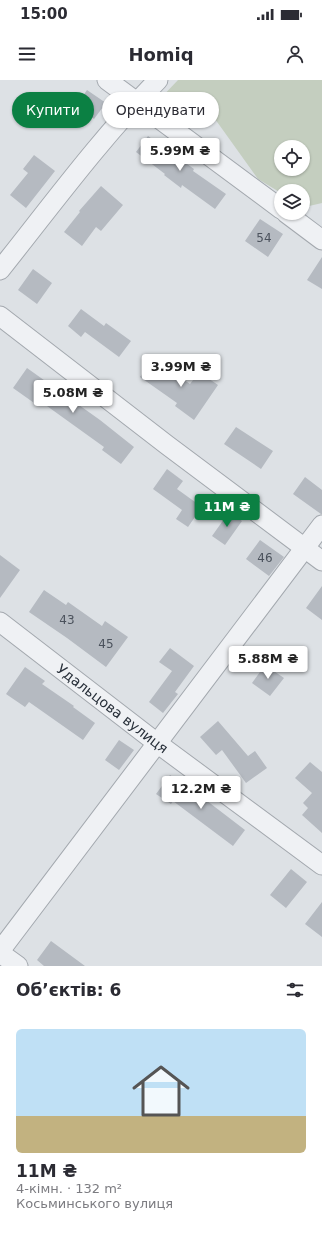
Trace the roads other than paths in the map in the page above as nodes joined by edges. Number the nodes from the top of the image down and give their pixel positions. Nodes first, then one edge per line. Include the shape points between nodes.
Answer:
1 (106, 80) edge
2 (158, 80) edge
3 (122, 92) edge
4 (146, 92) edge
5 (114, 128) edge
6 (171, 128) edge
7 (274, 204) edge
8 (295, 220) edge
9 (322, 240) edge
10 (0, 270) edge
11 (0, 316) edge
12 (322, 525) edge
13 (304, 548) junction
14 (322, 561) edge
15 (0, 622) edge
16 (157, 744) junction
17 (322, 865) edge
18 (0, 952) edge
19 (18, 966) edge

1 - 3 street
2 - 4 street
5 - 10 street
6 - 7 street
8 - 9 street
11 - 13 street
12 - 13 street
13 - 14 street
13 - 16 street
15 - 16 street, Удальцова вулиця
16 - 17 street, Удальцова вулиця
16 - 18 street
18 - 19 street

